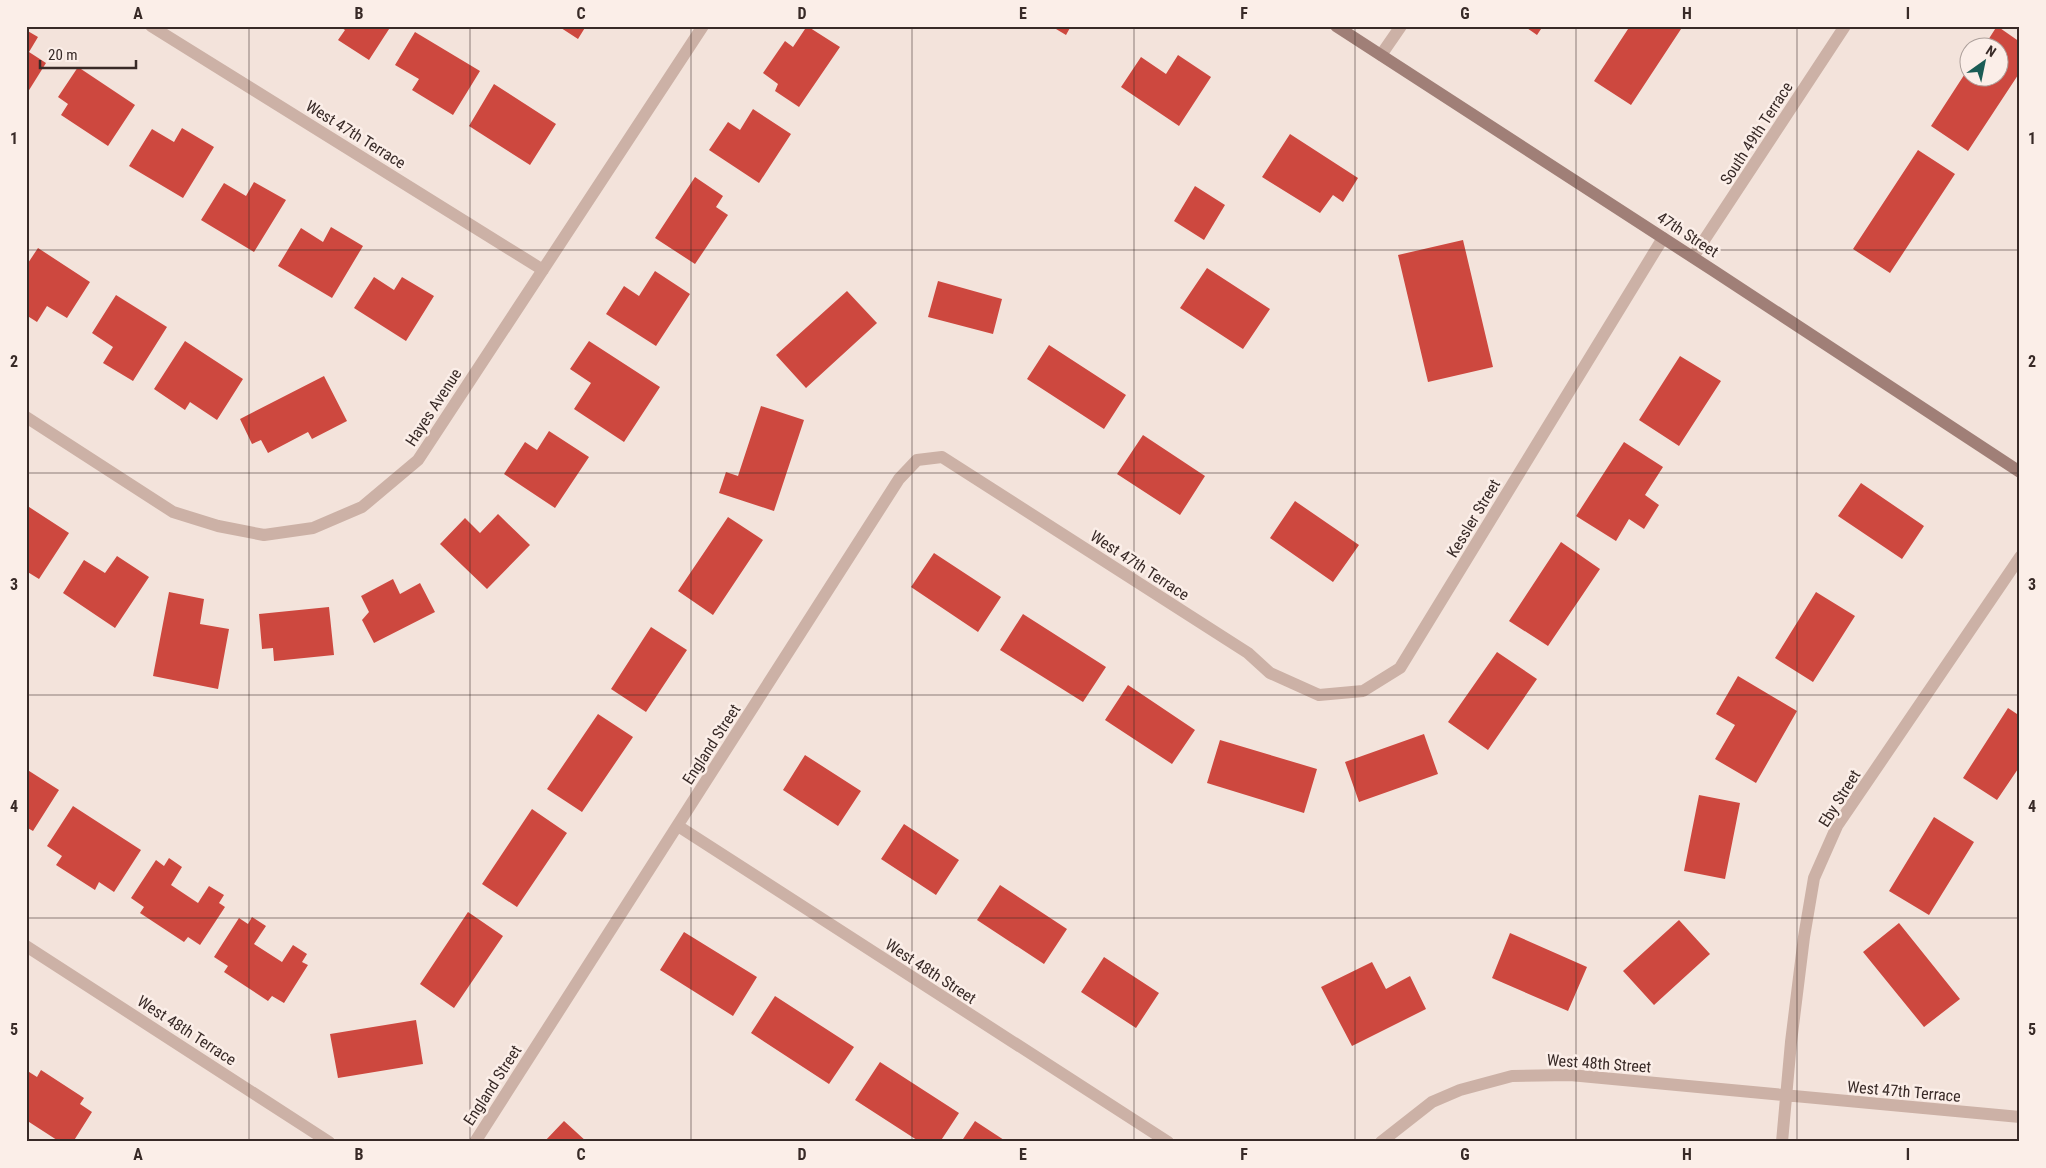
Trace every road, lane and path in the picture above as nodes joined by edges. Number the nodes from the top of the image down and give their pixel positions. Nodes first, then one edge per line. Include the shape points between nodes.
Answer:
1 (151, 26) edge
2 (703, 26) edge
3 (1336, 26) edge
4 (1401, 26) edge
5 (1845, 26) edge
6 (1381, 55) junction
7 (1663, 238) junction
8 (1693, 257) junction
9 (543, 270) junction
10 (26, 417) edge
11 (2020, 472) edge
12 (1015, 503) joint
13 (2020, 557) edge
14 (1248, 653) joint
15 (678, 826) junction
16 (26, 946) edge
17 (1786, 1095) junction
18 (2020, 1117) edge
19 (330, 1142) edge
20 (475, 1142) edge
21 (1168, 1142) edge
22 (1381, 1142) edge
23 (1782, 1142) edge

1 - 9 street, West 47th Terrace
2 - 9 street, Hayes Avenue
3 - 6 main road, 47th Street
4 - 6 street
5 - 8 street, South 49th Terrace
6 - 7 main road, 47th Street
7 - 8 main road, 47th Street
7 - 14 street, Kessler Street via 1400,668 1363,691 1318,695 1270,673
8 - 11 main road, 47th Street
9 - 10 street, Hayes Avenue via 418,460 362,507 313,528 264,535 218,526 173,512
12 - 14 street, West 47th Terrace
12 - 15 street, England Street via 942,457 917,460 899,479
13 - 17 street, Eby Street via 1837,826 1814,878
15 - 20 street, England Street
15 - 21 street, West 48th Street
16 - 19 street, West 48th Terrace
17 - 18 street, West 47th Terrace
17 - 22 street, West 48th Street via 1570,1075 1512,1076 1460,1090 1432,1102
17 - 23 street

